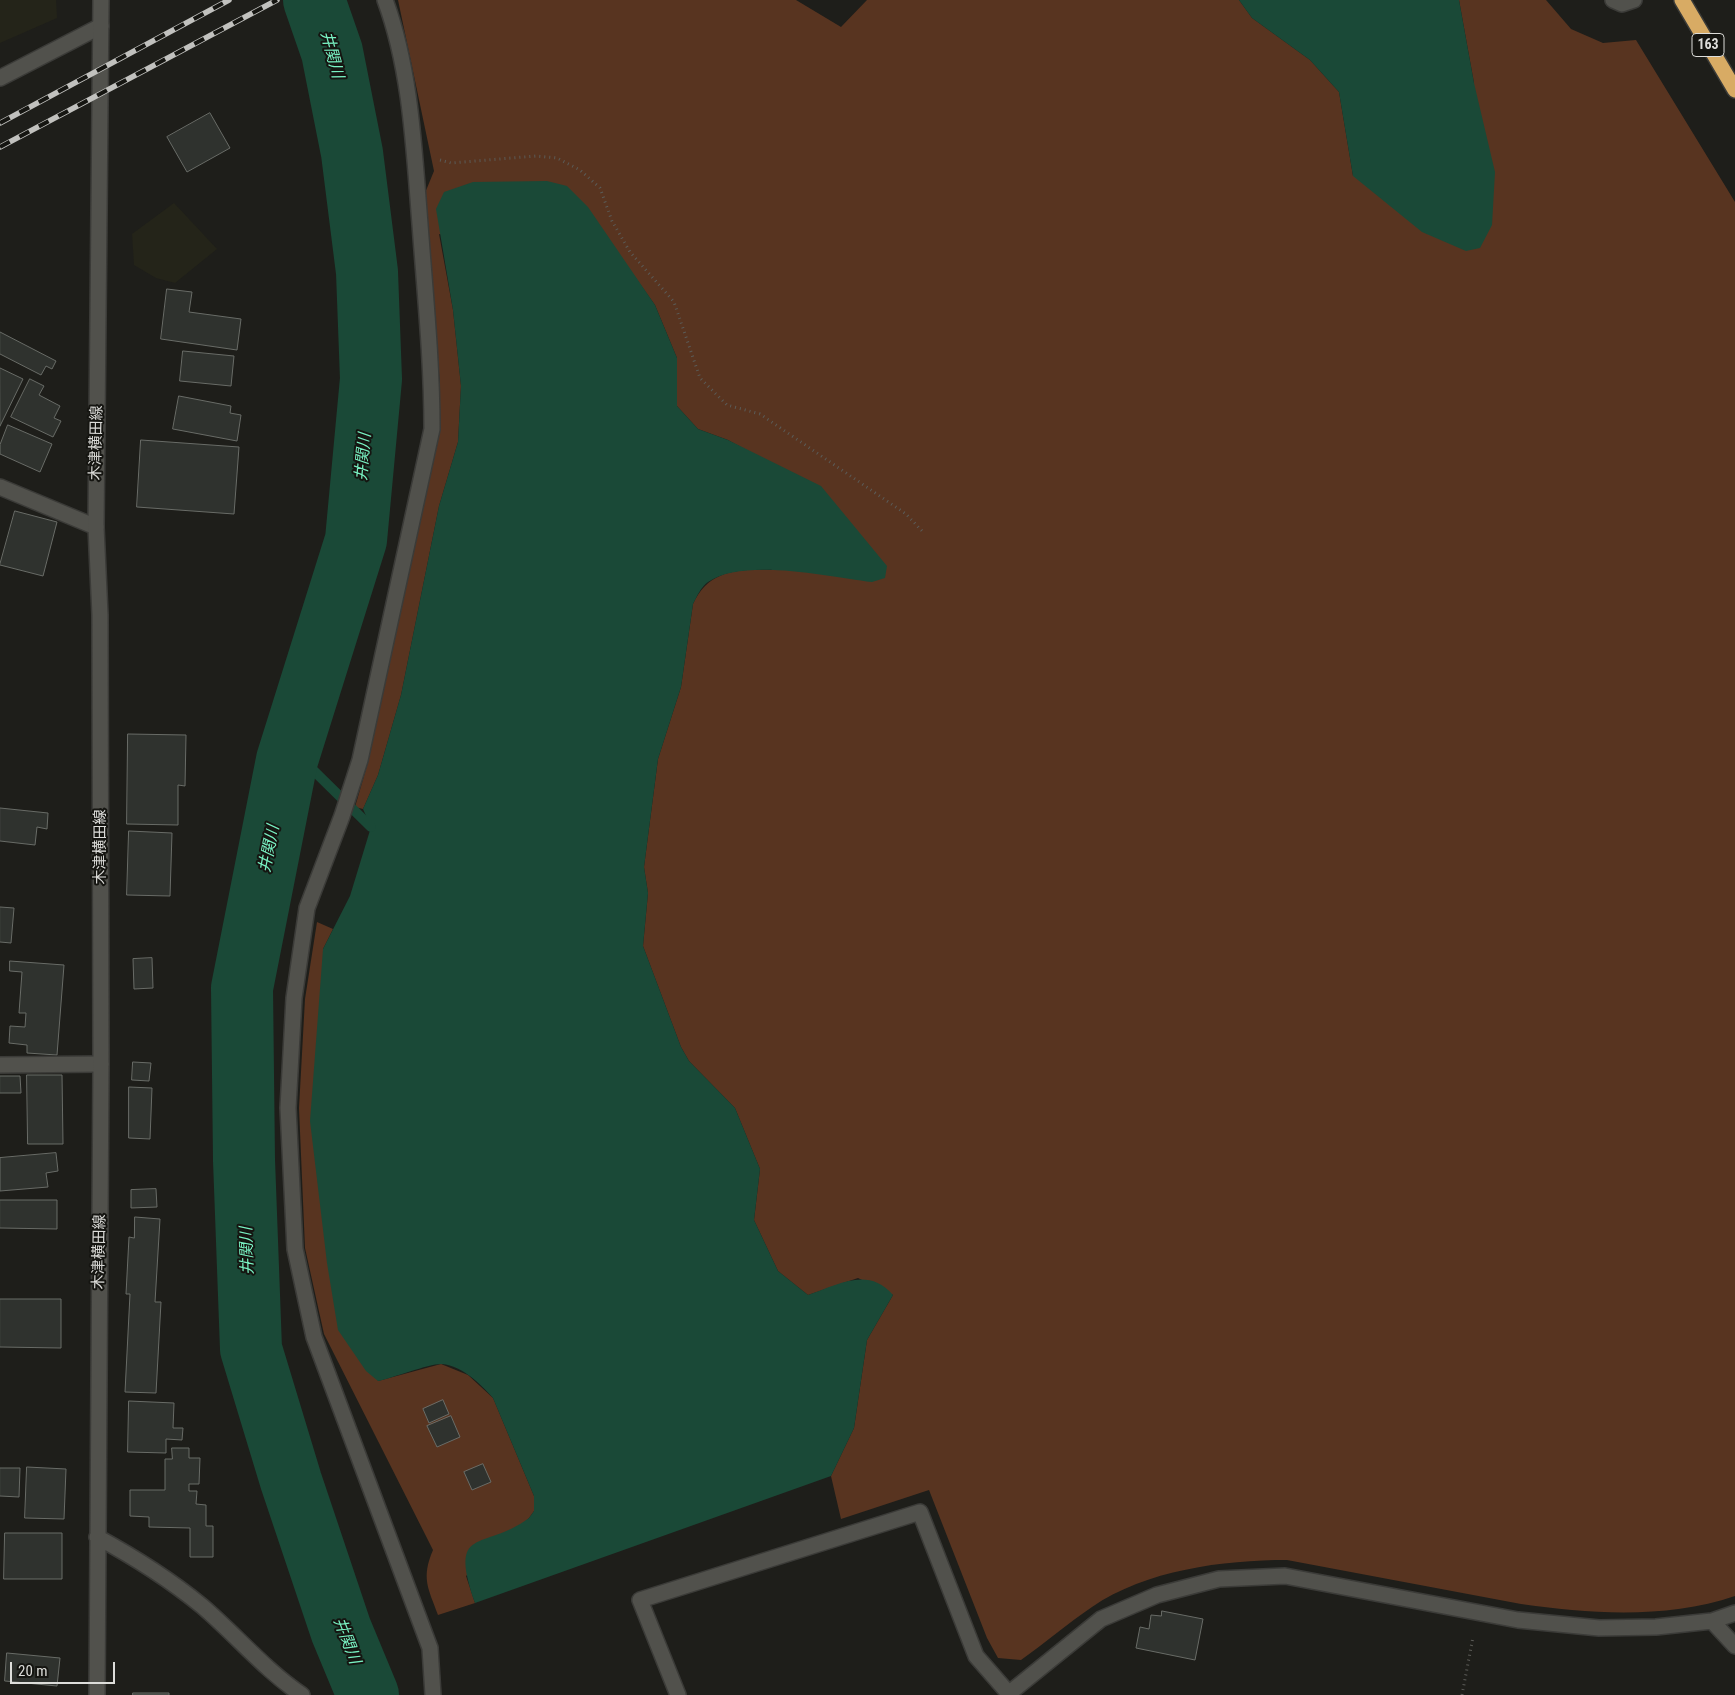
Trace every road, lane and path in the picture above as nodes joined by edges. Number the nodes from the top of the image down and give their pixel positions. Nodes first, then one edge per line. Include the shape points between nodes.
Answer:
1 (101, 0) edge
2 (385, 0) edge
3 (1613, 0) edge
4 (1634, 0) edge
5 (1682, 0) edge
6 (101, 26) junction
7 (0, 78) edge
8 (1735, 90) edge
9 (413, 153) junction
10 (0, 487) edge
11 (96, 527) junction
12 (924, 533) dead end
13 (101, 1064) junction
14 (0, 1065) edge
15 (97, 1537) junction
16 (1478, 1612) junction
17 (1735, 1613) edge
18 (1712, 1620) junction
19 (1735, 1646) edge
20 (97, 1695) edge
21 (302, 1695) edge
22 (433, 1695) edge
23 (678, 1695) edge
24 (1008, 1695) edge
25 (1462, 1695) edge

1 - 6 street, 木津横田線
2 - 9 street via 395,27
3 - 4 street via 1622,4
5 - 8 highway, 163
6 - 7 street
6 - 11 street, 木津横田線
9 - 12 path via 451,163 536,156 557,158 580,170 600,188 612,222 630,252 674,302 700,378 709,388 728,405 760,414 906,514
9 - 22 street via 431,376 432,429 362,750 350,794 308,908 294,998 288,1108 295,1249 314,1337 430,1648
10 - 11 street
11 - 13 street, 木津横田線 via 100,615
13 - 14 street
13 - 15 street, 木津横田線
15 - 20 street, 木津横田線
15 - 21 street via 172,1582 244,1643 264,1666
16 - 18 street via 1518,1620 1599,1628 1656,1627
16 - 24 street via 1285,1576 1219,1579 1157,1595 1101,1620
16 - 25 path
17 - 18 street
18 - 19 street
23 - 24 street via 640,1600 920,1512 976,1656

